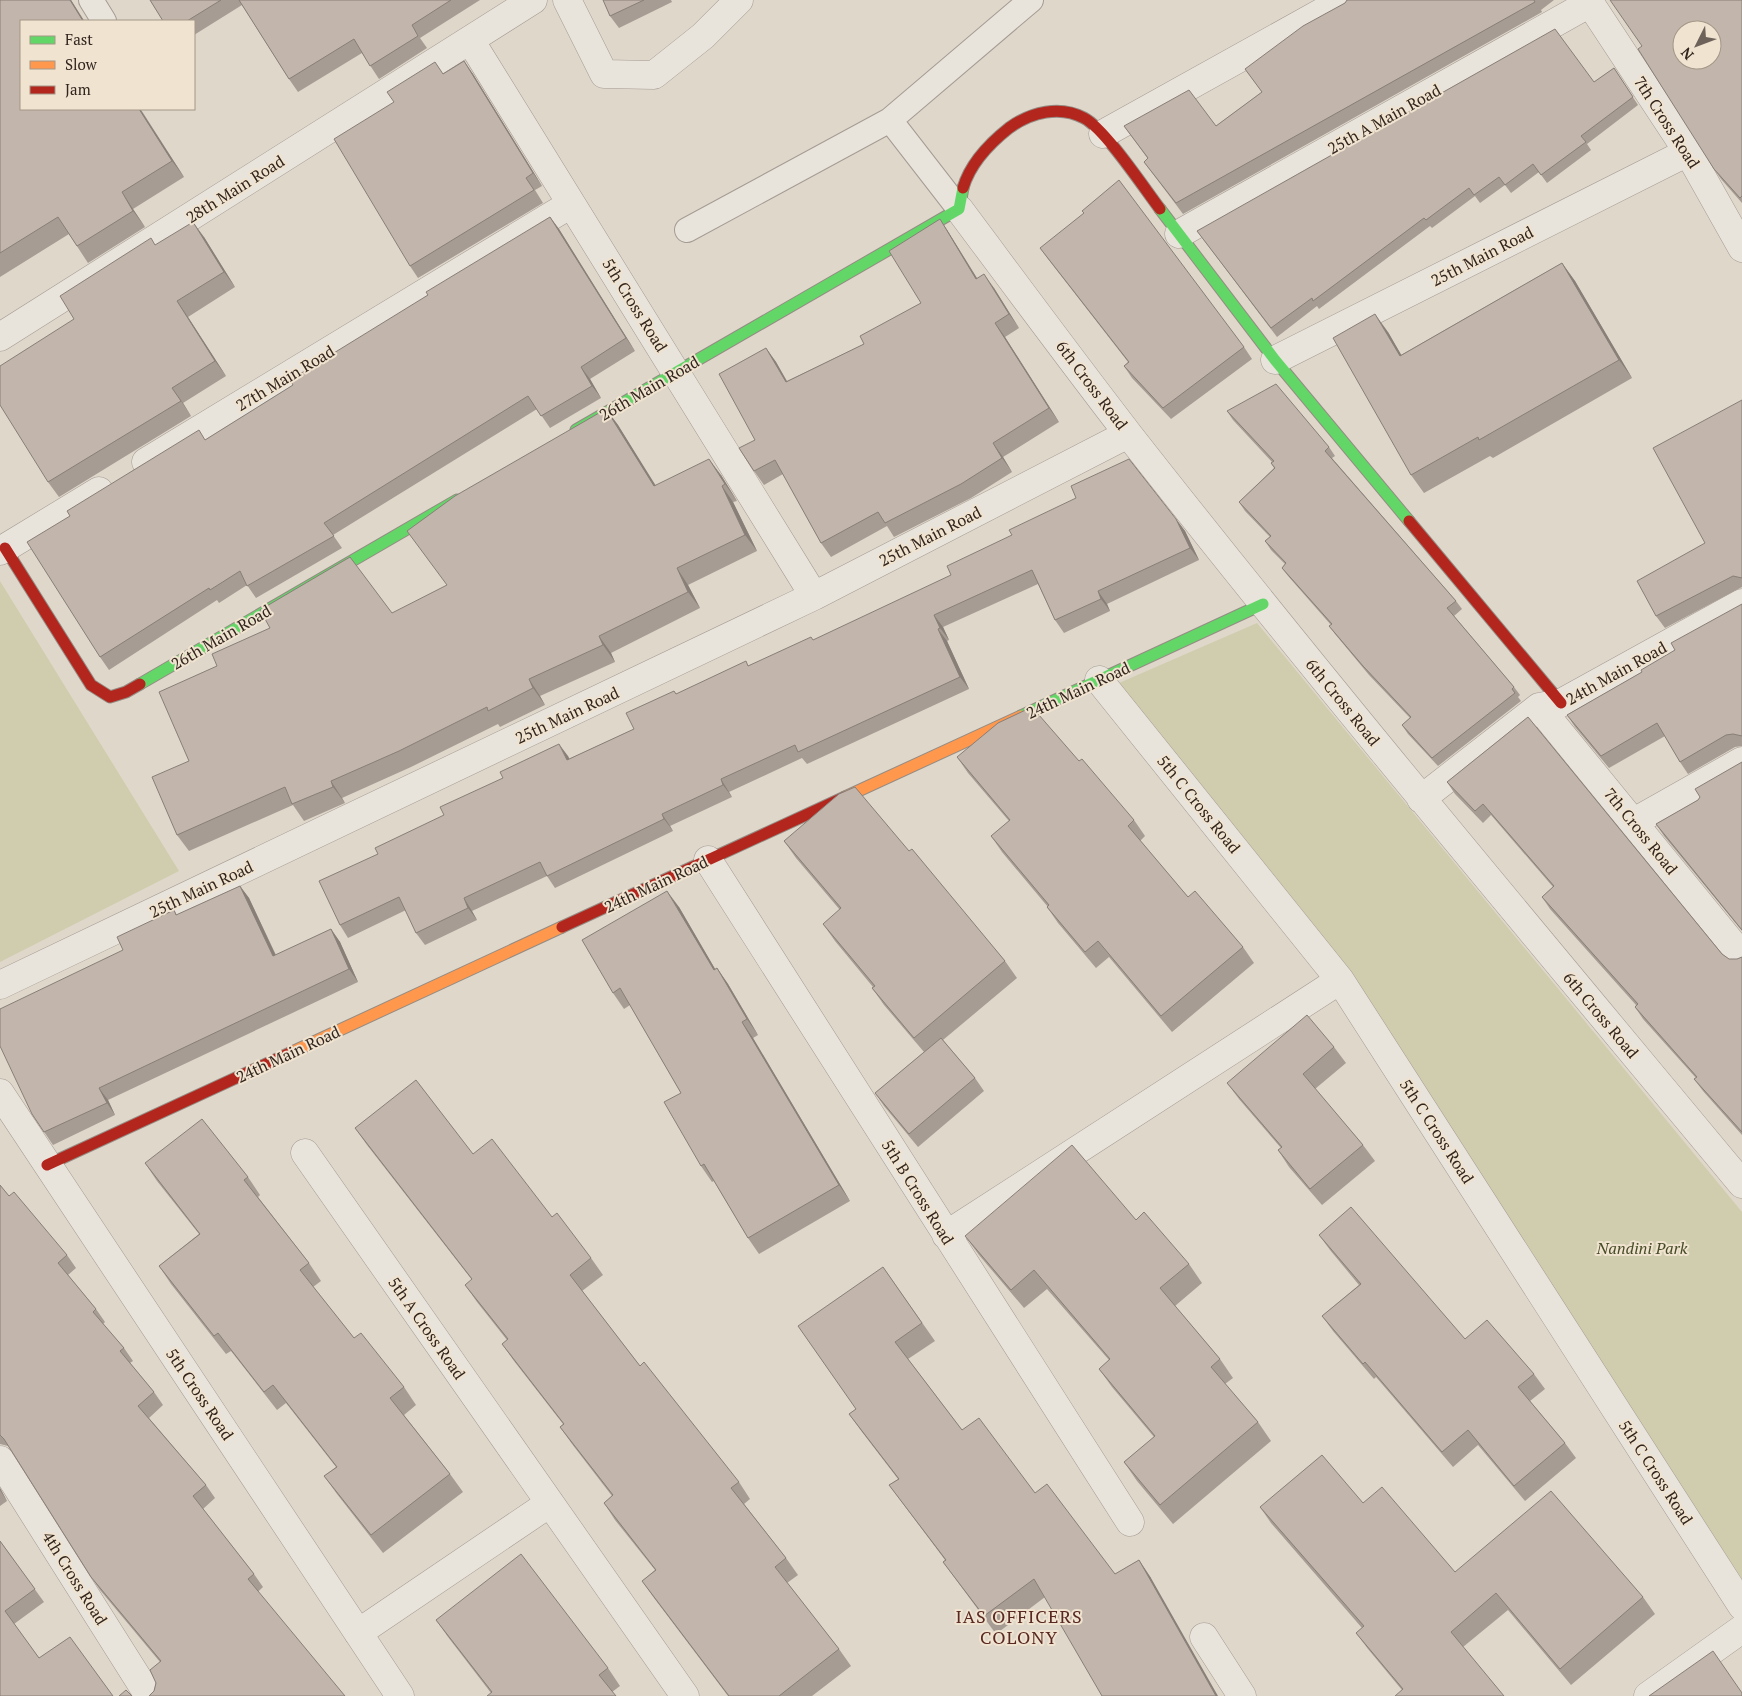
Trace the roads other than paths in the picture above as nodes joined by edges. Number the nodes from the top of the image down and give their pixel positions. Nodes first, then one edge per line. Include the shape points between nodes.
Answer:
1 (91, 0) edge
2 (533, 0) edge
3 (567, 0) edge
4 (739, 0) edge
5 (1031, 0) edge
6 (1344, 0) edge
7 (1589, 2) edge
8 (103, 20) edge
9 (470, 40) junction
10 (890, 120) junction
11 (1093, 126) junction
12 (1688, 152) junction
13 (571, 204) junction
14 (958, 209) junction
15 (687, 230) dead end
16 (1179, 234) junction
17 (1742, 248) edge
18 (0, 337) edge
19 (1275, 360) junction
20 (676, 372) junction
21 (1128, 434) junction
22 (565, 437) edge
23 (470, 492) edge
24 (2, 550) edge
25 (814, 596) junction
26 (1742, 603) edge
27 (1264, 604) junction
28 (1099, 680) junction
29 (1550, 705) junction
30 (1742, 761) edge
31 (1421, 799) junction
32 (1634, 822) junction
33 (708, 860) junction
34 (1733, 927) edge
35 (1742, 956) edge
36 (1340, 980) junction
37 (0, 985) edge
38 (0, 1093) edge
39 (305, 1153) dead end
40 (48, 1165) junction
41 (1742, 1184) edge
42 (946, 1235) junction
43 (0, 1460) edge
44 (550, 1503) junction
45 (1130, 1522) dead end
46 (1742, 1606) edge
47 (1742, 1629) edge
48 (358, 1632) junction
49 (1204, 1637) dead end
50 (149, 1696) edge
51 (400, 1696) edge
52 (685, 1696) edge
53 (1242, 1696) edge
54 (1648, 1696) edge

1 - 8 lane
2 - 9 street, 28th Main Road
3 - 4 street via 604,74 654,75 703,36
5 - 10 lane
6 - 11 street
7 - 12 street, 7th Cross Road
7 - 16 street, 25th A Main Road
9 - 13 street, 5th Cross Road
9 - 18 street, 28th Main Road
10 - 14 lane
10 - 15 lane
11 - 14 street via 1055,109 1030,116 1002,133 980,156 965,182
11 - 16 street
12 - 17 street, 7th Cross Road
12 - 19 street, 25th Main Road
13 - 20 street, 5th Cross Road
13 - 24 street, 27th Main Road
14 - 20 street, 26th Main Road
14 - 21 street, 6th Cross Road
16 - 19 street
19 - 29 street
20 - 22 street, 26th Main Road
20 - 25 street, 5th Cross Road
21 - 25 street, 25th Main Road
21 - 27 street, 6th Cross Road
23 - 24 street, 26th Main Road via 126,692 110,697 90,685
25 - 37 street, 25th Main Road
26 - 29 street, 24th Main Road
27 - 28 street, 24th Main Road
27 - 31 street, 6th Cross Road
28 - 33 street, 24th Main Road
28 - 36 street, 5th C Cross Road
29 - 31 street, 24th Main Road
29 - 32 street, 7th Cross Road
30 - 32 street
31 - 41 street, 6th Cross Road
32 - 34 street, 7th Cross Road
33 - 40 street, 24th Main Road
33 - 42 street, 5th B Cross Road
34 - 35 street, 7th Cross Road
36 - 42 street
36 - 46 street, 5th C Cross Road
38 - 40 street, 5th Cross Road
39 - 44 street, 5th A Cross Road
40 - 48 street, 5th Cross Road
42 - 45 street, 5th B Cross Road
43 - 50 street, 4th Cross Road
44 - 48 street
44 - 52 street, 5th A Cross Road
47 - 54 street
48 - 51 street, 5th Cross Road
49 - 53 street

